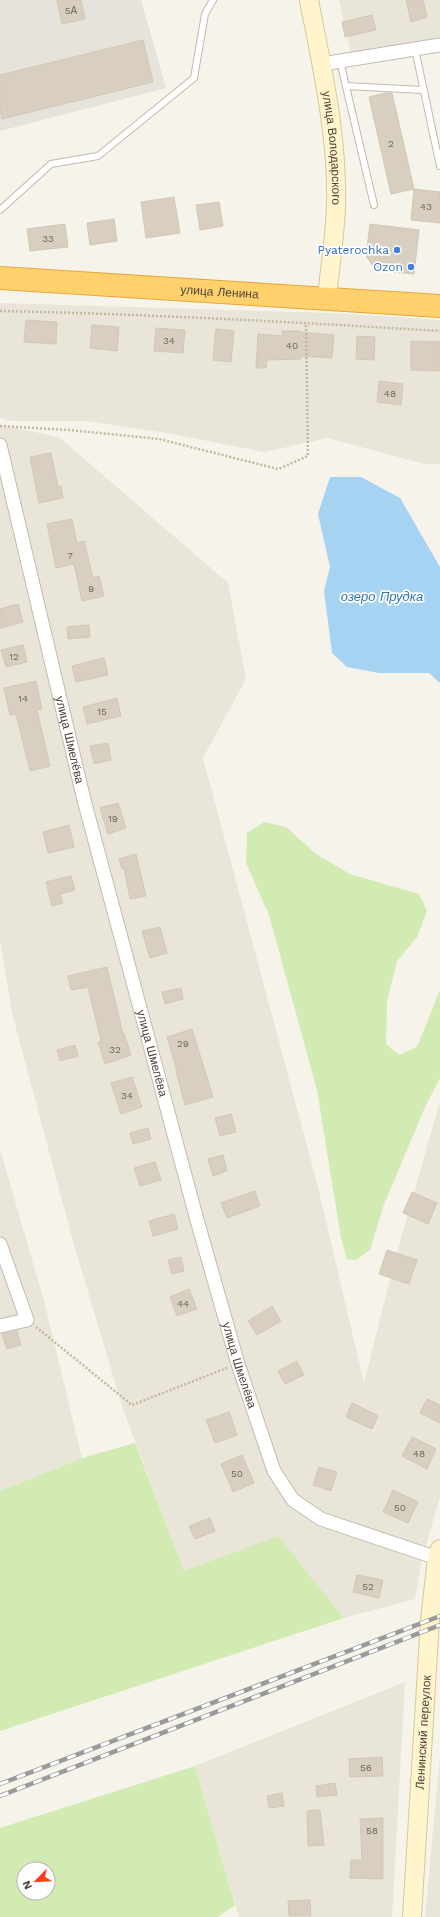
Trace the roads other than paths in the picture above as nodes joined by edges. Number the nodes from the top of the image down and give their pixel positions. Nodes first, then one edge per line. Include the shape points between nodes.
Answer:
1 (213, 0) edge
2 (309, 0) edge
3 (440, 45) edge
4 (414, 49) junction
5 (340, 61) junction
6 (322, 64) junction
7 (346, 86) junction
8 (423, 90) junction
9 (440, 166) edge
10 (374, 205) dead end
11 (0, 210) edge
12 (0, 278) edge
13 (327, 297) junction
14 (440, 306) edge
15 (0, 445) edge
16 (0, 1244) edge
17 (0, 1326) edge
18 (438, 1554) edge
19 (412, 1917) edge

1 - 11 lane via 205,14 194,78 98,156 51,164
2 - 6 main road, улица Володарского
3 - 4 street
4 - 5 street
4 - 8 lane
5 - 6 street
5 - 7 lane
6 - 13 main road, улица Володарского via 334,141 336,206
7 - 8 lane
7 - 10 lane
8 - 9 lane
12 - 13 highway, улица Ленина
13 - 14 highway, улица Ленина
15 - 18 street, улица Шмелёва via 84,800 195,1213 238,1364 274,1471 293,1500 321,1519
16 - 17 street via 27,1320
18 - 19 main road, Ленинский переулок via 430,1620

